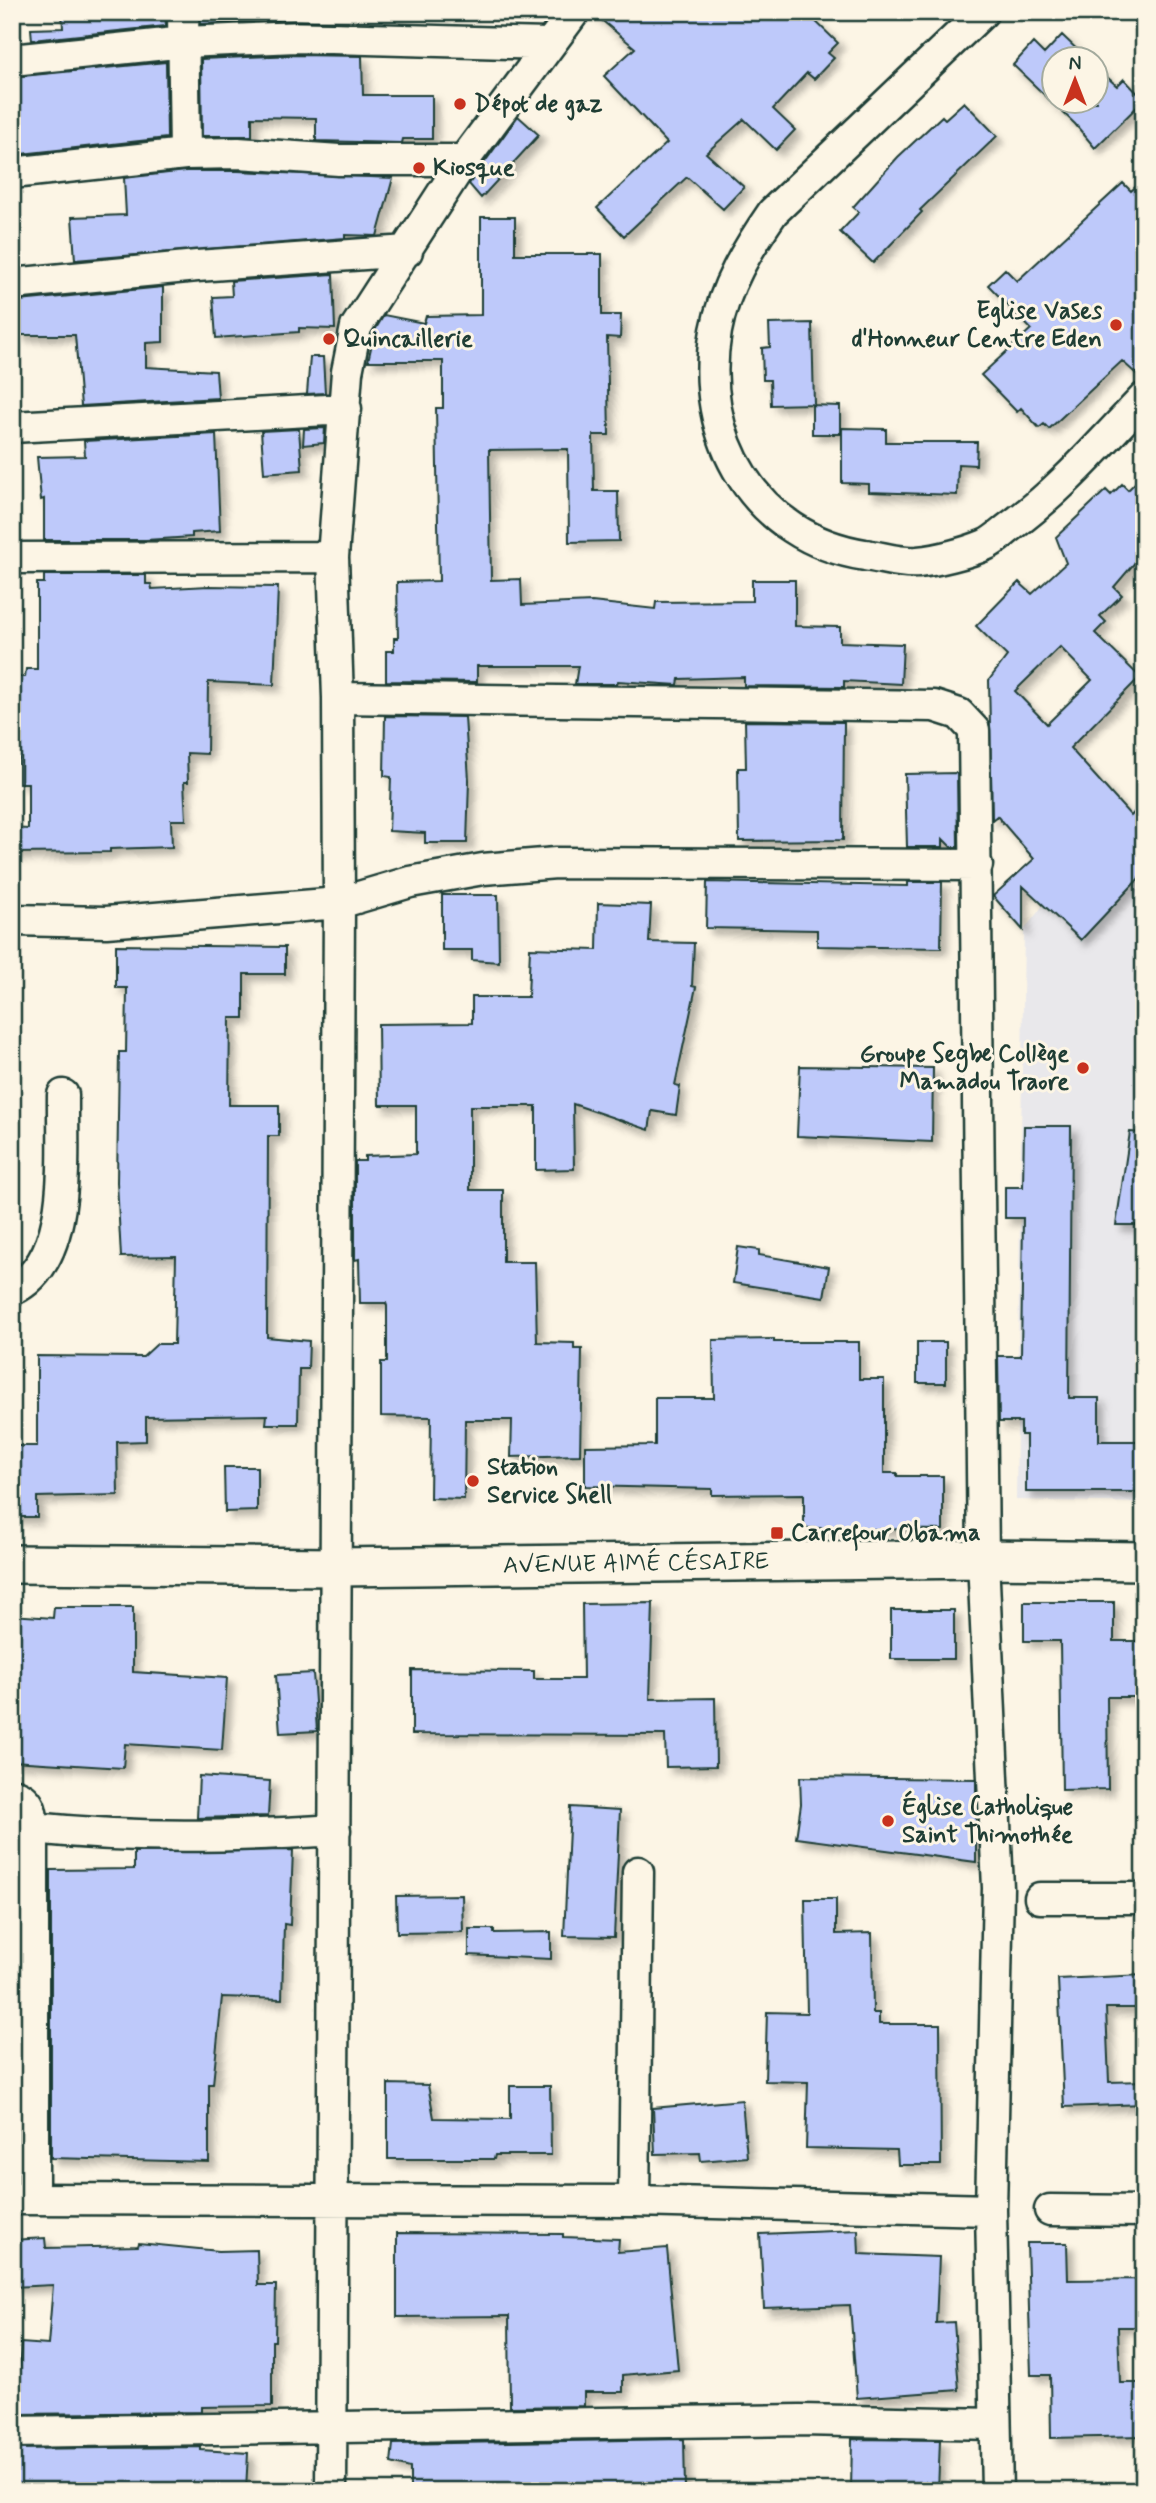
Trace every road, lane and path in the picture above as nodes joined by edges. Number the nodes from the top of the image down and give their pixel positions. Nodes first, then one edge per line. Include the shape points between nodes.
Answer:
1 (574, 12) edge
2 (983, 12) edge
3 (184, 27) edge
4 (548, 44) junction
5 (12, 60) edge
6 (185, 154) junction
7 (464, 160) junction
8 (12, 173) edge
9 (407, 251) junction
10 (12, 284) edge
11 (1144, 398) edge
12 (346, 409) junction
13 (12, 427) edge
14 (333, 556) junction
15 (12, 558) edge
16 (338, 698) junction
17 (977, 865) junction
18 (339, 903) junction
19 (12, 920) edge
20 (63, 1095) dead end
21 (12, 1290) edge
22 (983, 1559) junction
23 (1144, 1560) edge
24 (12, 1564) edge
25 (337, 1567) junction
26 (12, 1794) edge
27 (33, 1828) junction
28 (335, 1830) junction
29 (638, 1872) dead end
30 (1040, 1898) dead end
31 (1144, 1898) edge
32 (23, 2199) edge
33 (334, 2201) junction
34 (634, 2201) junction
35 (991, 2210) junction
36 (1050, 2210) dead end
37 (1144, 2211) edge
38 (995, 2424) junction
39 (331, 2426) junction
40 (12, 2432) edge
41 (331, 2491) edge
42 (997, 2491) edge

1 - 4 street
2 - 11 street via 773,212 753,240 723,304 716,331 715,408 727,451 758,500 796,528 835,550 916,563 986,545 1006,531 1045,502
3 - 4 street via 296,37
3 - 5 street
3 - 6 street
4 - 7 street
6 - 7 street
6 - 8 street
7 - 9 street
9 - 10 street
9 - 12 street via 356,327
12 - 13 street
12 - 14 street
14 - 15 street
14 - 16 street
16 - 17 street via 934,706 959,714 974,730
16 - 18 street
17 - 18 street via 556,863 410,882
17 - 22 street
18 - 19 street via 106,922
18 - 25 street
20 - 21 street via 59,1217 47,1256 28,1283
22 - 23 street, AVENUE AIMÉ CÉSAIRE
22 - 25 street, AVENUE AIMÉ CÉSAIRE
22 - 35 street via 998,1888
24 - 25 street, AVENUE AIMÉ CÉSAIRE
25 - 28 street
26 - 27 street via 27,1801
27 - 28 street via 113,1837 221,1838
27 - 32 street
28 - 33 street
29 - 34 street
30 - 31 street
32 - 33 street
33 - 34 street
33 - 39 street
34 - 35 street
35 - 38 street
36 - 37 street
38 - 39 street via 800,2420
38 - 42 street
39 - 40 street
39 - 41 street

